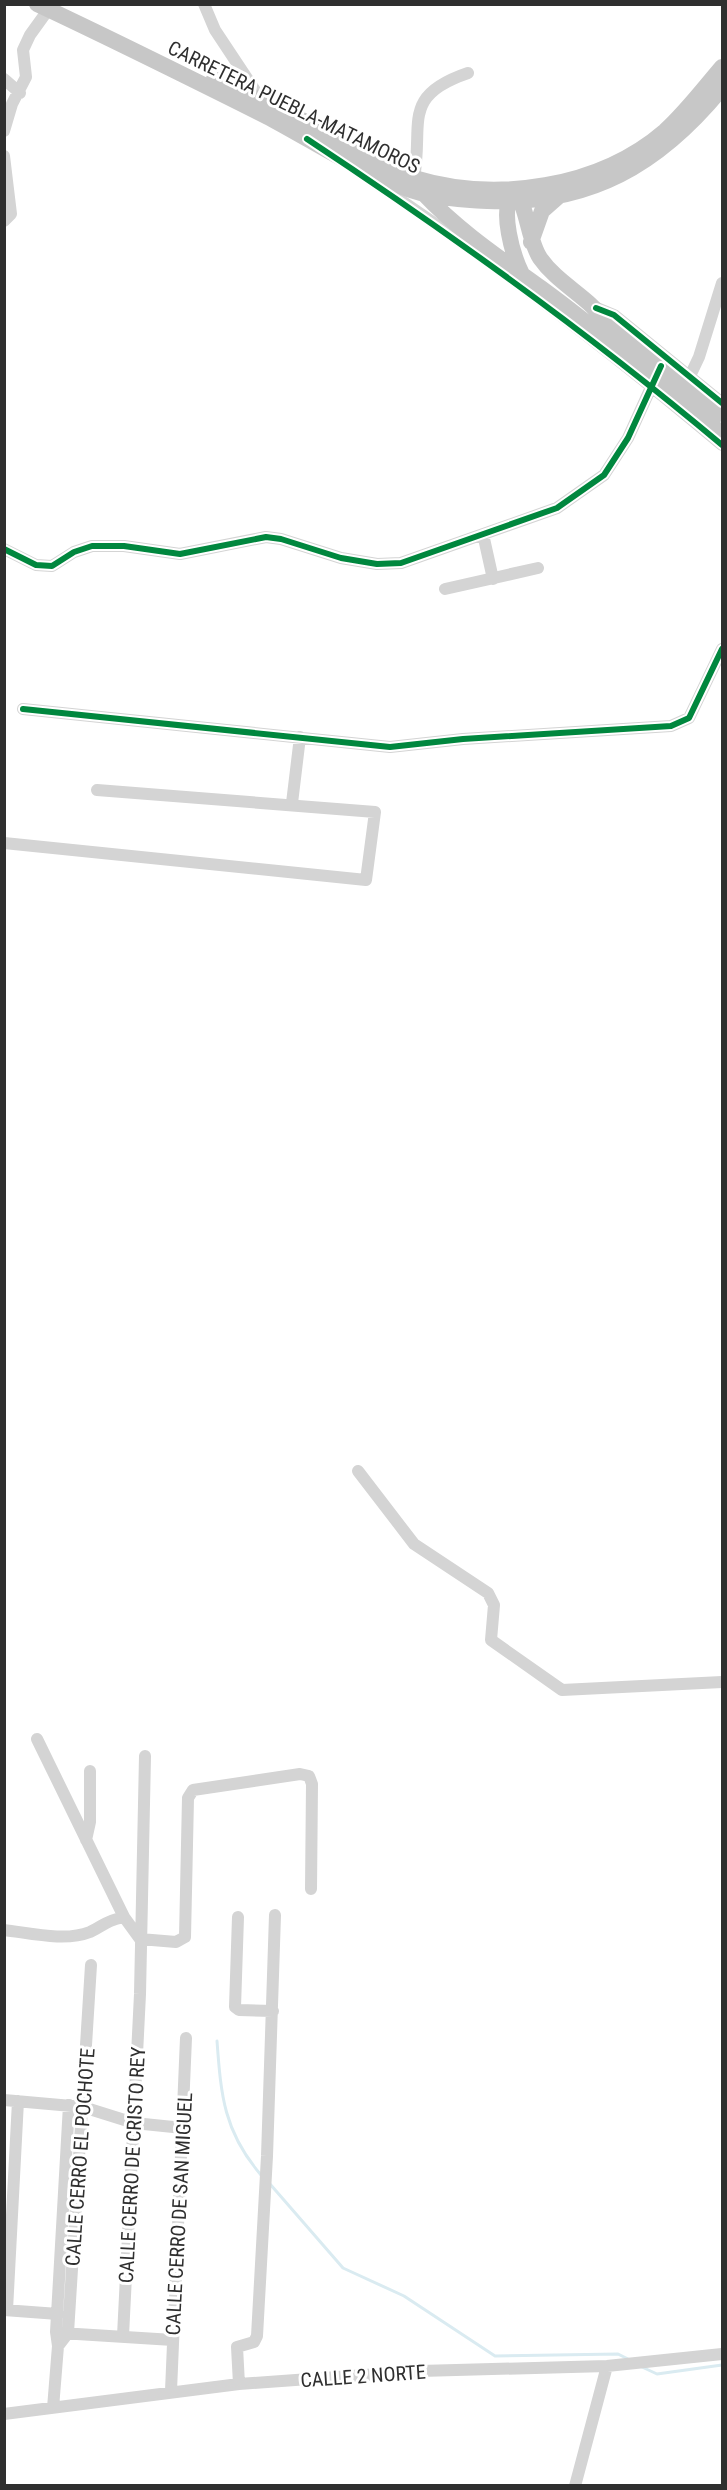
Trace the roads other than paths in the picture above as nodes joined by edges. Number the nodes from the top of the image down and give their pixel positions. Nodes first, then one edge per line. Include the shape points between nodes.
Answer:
1 (204, 4) edge
2 (48, 6) edge
3 (723, 67) edge
4 (468, 73) dead end
5 (4, 79) edge
6 (723, 88) edge
7 (20, 93) junction
8 (264, 108) junction
9 (4, 131) edge
10 (308, 139) junction
11 (4, 156) edge
12 (414, 178) junction
13 (424, 194) junction
14 (514, 194) junction
15 (565, 195) junction
16 (4, 221) edge
17 (531, 242) junction
18 (523, 275) junction
19 (723, 283) edge
20 (544, 303) junction
21 (596, 308) junction
22 (690, 376) junction
23 (656, 377) junction
24 (723, 403) edge
25 (723, 414) edge
26 (723, 434) edge
27 (723, 445) edge
28 (479, 536) junction
29 (4, 549) edge
30 (538, 568) dead end
31 (489, 580) junction
32 (445, 590) dead end
33 (723, 649) edge
34 (23, 709) dead end
35 (300, 737) junction
36 (97, 790) dead end
37 (292, 803) junction
38 (4, 843) edge
39 (358, 1471) dead end
40 (723, 1682) edge
41 (37, 1739) dead end
42 (145, 1756) dead end
43 (90, 1771) dead end
44 (86, 1839) junction
45 (310, 1889) dead end
46 (275, 1915) dead end
47 (124, 1917) junction
48 (238, 1917) dead end
49 (4, 1930) edge
50 (140, 1939) junction
51 (91, 1965) dead end
52 (273, 2012) junction
53 (186, 2038) dead end
54 (4, 2100) edge
55 (18, 2100) junction
56 (69, 2105) junction
57 (83, 2106) junction
58 (134, 2123) junction
59 (183, 2128) junction
60 (6, 2310) edge
61 (58, 2314) junction
62 (62, 2333) junction
63 (123, 2336) junction
64 (173, 2340) junction
65 (723, 2354) edge
66 (607, 2366) junction
67 (239, 2384) junction
68 (171, 2391) junction
69 (53, 2408) junction
70 (4, 2414) edge
71 (575, 2486) edge

1 - 8 street via 215,30
2 - 7 street via 23,51 26,77
2 - 8 main road, CARRETERA PUEBLA-MATAMOROS
3 - 14 main road, CARRETERA PUEBLA-MATAMOROS via 665,130 632,155 579,178
4 - 12 street via 441,85 428,96 417,115
5 - 7 street
6 - 15 main road, CARRETERA PUEBLA-MATAMOROS via 688,128 652,157 608,182
7 - 9 street via 12,104
8 - 10 main road, CARRETERA PUEBLA-MATAMOROS
8 - 12 main road, CARRETERA PUEBLA-MATAMOROS
10 - 13 main road, CARRETERA PUEBLA-MATAMOROS
10 - 20 street
11 - 16 street via 10,214
12 - 14 main road, CARRETERA PUEBLA-MATAMOROS
13 - 14 main road, CARRETERA PUEBLA-MATAMOROS
13 - 18 main road via 440,211
14 - 15 main road, CARRETERA PUEBLA-MATAMOROS
14 - 17 main road
14 - 18 main road via 513,251
15 - 17 main road via 554,199 542,212
17 - 21 main road via 551,271
18 - 20 main road
18 - 23 main road
19 - 22 street
20 - 23 street
21 - 22 street via 614,315
21 - 23 main road
22 - 24 street
23 - 25 main road
23 - 26 main road
23 - 27 street
23 - 28 street via 628,438 604,475 558,508
28 - 29 street via 401,562 377,564 266,537 180,554 92,546 52,566 36,565
28 - 31 street
30 - 31 street
31 - 32 street
33 - 35 street via 689,718 671,726 390,747
34 - 35 street
35 - 37 street
36 - 37 street
37 - 38 street via 375,812 366,880
39 - 40 street via 414,1544 488,1593 494,1605 491,1640 562,1690
41 - 44 street
42 - 50 street, CALLE CERRO DE CRISTO REY
43 - 44 street
44 - 47 street
45 - 50 street via 309,1776 300,1774 193,1790 188,1798 185,1937 180,1942
46 - 52 street
47 - 49 street via 106,1920 89,1932 60,1936
47 - 50 street
48 - 52 street via 235,2007
50 - 58 street, CALLE CERRO DE CRISTO REY
51 - 57 street, CALLE CERRO EL POCHOTE
52 - 67 street via 257,2338 237,2347
53 - 59 street, CALLE CERRO DE SAN MIGUEL
54 - 55 street
55 - 56 street
55 - 60 street
56 - 57 street
56 - 61 street, CALLE CERRO EL POCHOTE
57 - 58 street
57 - 62 street, CALLE CERRO EL POCHOTE
58 - 59 street
58 - 63 street, CALLE CERRO DE CRISTO REY
59 - 64 street, CALLE CERRO DE SAN MIGUEL
60 - 61 street
61 - 62 street, CALLE CERRO EL POCHOTE
62 - 63 street
62 - 69 street, CALLE CERRO EL POCHOTE
63 - 64 street
64 - 68 street, CALLE CERRO DE SAN MIGUEL
65 - 66 street, CALLE 2 NORTE
66 - 67 street, CALLE 2 NORTE via 420,2371
66 - 71 street
67 - 68 street, CALLE 2 NORTE
68 - 69 street, CALLE 2 NORTE
69 - 70 street, CALLE 2 NORTE

